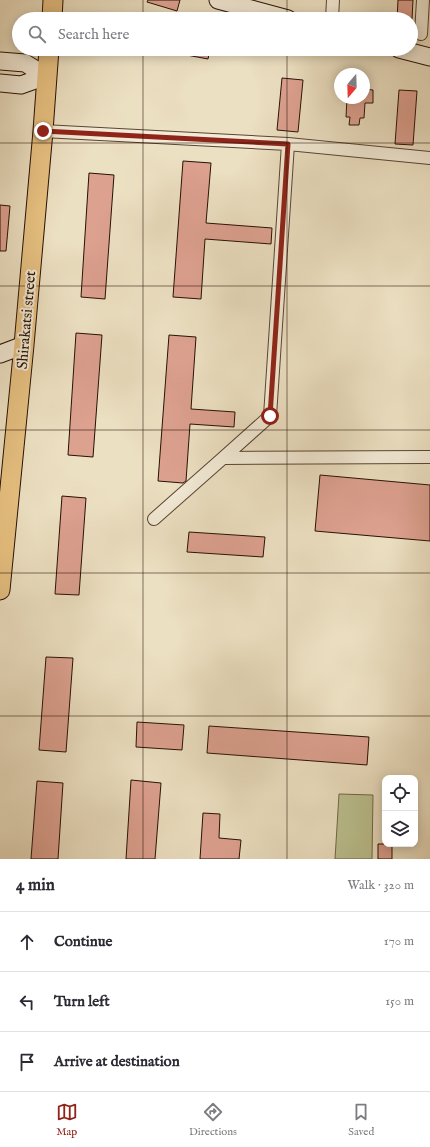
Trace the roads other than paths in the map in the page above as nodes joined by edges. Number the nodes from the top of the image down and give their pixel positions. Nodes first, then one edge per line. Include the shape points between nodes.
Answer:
1 (53, 0) edge
2 (218, 0) edge
3 (333, 0) edge
4 (423, 0) edge
5 (52, 12) edge
6 (262, 12) edge
7 (332, 12) edge
8 (421, 34) dead end
9 (418, 54) edge
10 (48, 56) edge
11 (430, 57) edge
12 (0, 61) edge
13 (46, 76) junction
14 (0, 83) edge
15 (43, 131) junction
16 (288, 144) junction
17 (430, 158) edge
18 (24, 345) junction
19 (0, 354) edge
20 (430, 457) edge
21 (223, 458) junction
22 (154, 519) dead end
23 (0, 590) edge

1 - 5 main road
2 - 6 street
3 - 7 street
4 - 8 street
9 - 11 street
10 - 13 main road, Shirakatsi street
12 - 13 street via 25,63
13 - 14 street via 21,85
13 - 15 main road, Shirakatsi street
15 - 16 street
15 - 18 main road, Shirakatsi street
16 - 17 street
16 - 21 street via 270,416
18 - 19 street
18 - 23 main road, Shirakatsi street
20 - 21 street
21 - 22 street

